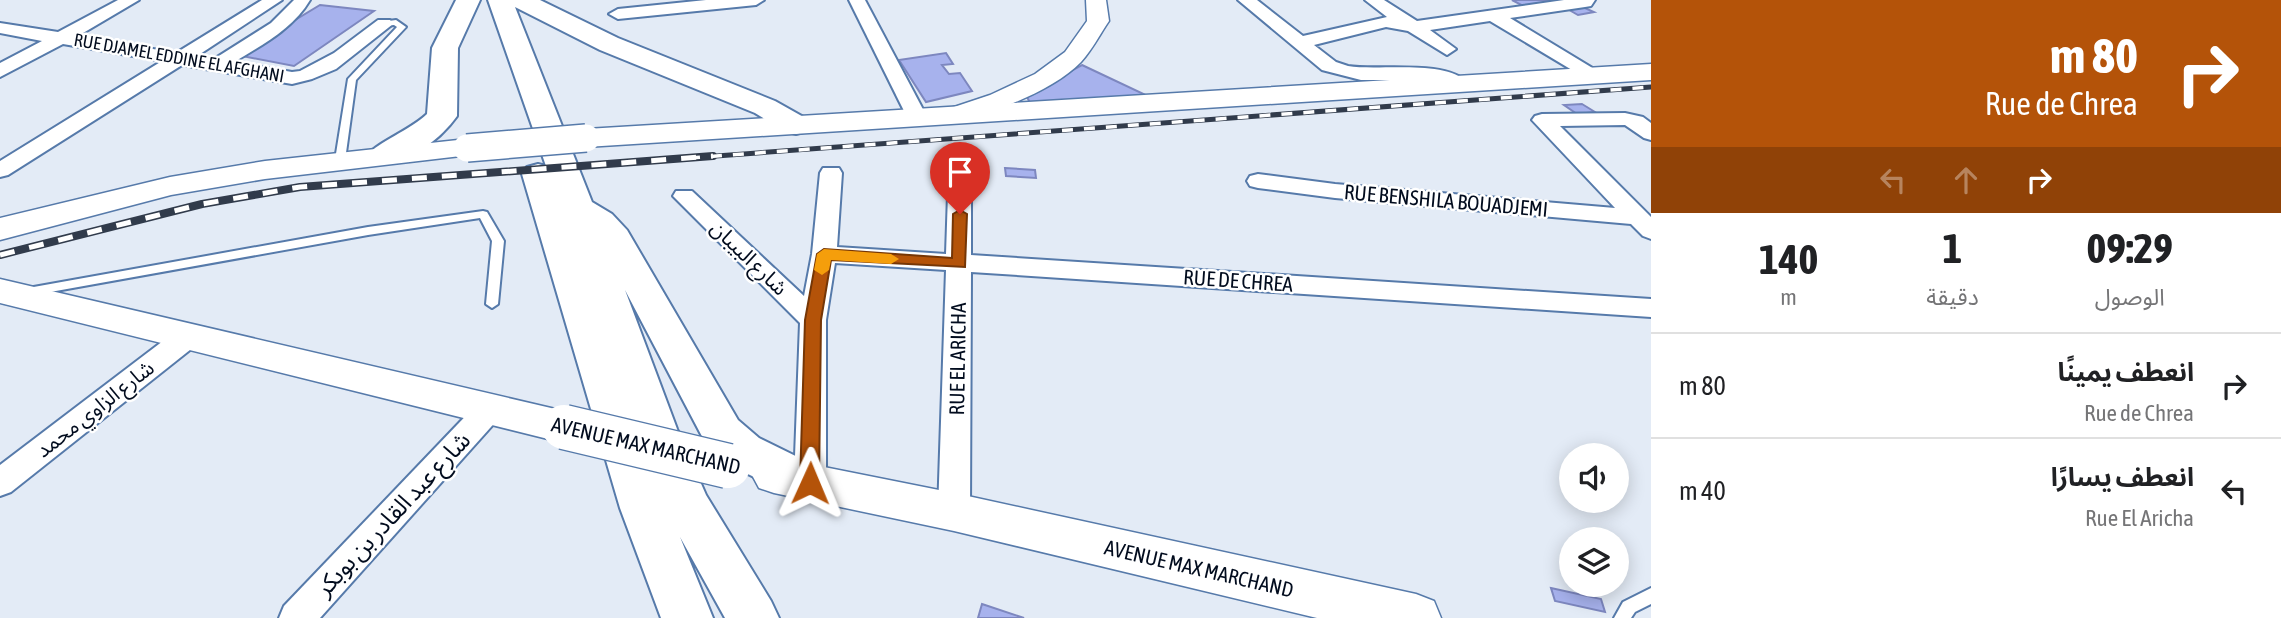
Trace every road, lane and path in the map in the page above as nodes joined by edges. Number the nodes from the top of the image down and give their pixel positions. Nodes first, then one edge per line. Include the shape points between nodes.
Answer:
1 (131, 0) edge
2 (274, 0) edge
3 (302, 0) edge
4 (468, 0) edge
5 (480, 0) edge
6 (500, 0) edge
7 (520, 0) edge
8 (756, 0) edge
9 (857, 0) edge
10 (1096, 0) edge
11 (1246, 0) edge
12 (1373, 0) edge
13 (1584, 1) edge
14 (1499, 8) edge
15 (618, 14) dead end
16 (384, 24) joint
17 (1414, 27) junction
18 (0, 29) edge
19 (62, 39) junction
20 (1299, 43) junction
21 (1447, 49) dead end
22 (183, 58) junction
23 (217, 65) junction
24 (0, 71) edge
25 (1651, 72) edge
26 (1594, 75) junction
27 (1457, 83) junction
28 (444, 97) junction
29 (954, 115) junction
30 (917, 117) junction
31 (796, 125) junction
32 (1651, 134) edge
33 (586, 138) joint
34 (467, 148) junction
35 (384, 155) junction
36 (340, 160) junction
37 (960, 164) dead end
38 (0, 170) edge
39 (831, 173) dead end
40 (1258, 181) dead end
41 (684, 196) dead end
42 (576, 207) junction
43 (1643, 224) edge
44 (0, 229) edge
45 (824, 254) junction
46 (960, 264) junction
47 (5, 295) edge
48 (492, 304) dead end
49 (1651, 308) edge
50 (813, 320) junction
51 (190, 335) junction
52 (489, 410) junction
53 (806, 482) junction
54 (0, 483) edge
55 (687, 506) junction
56 (954, 512) junction
57 (1651, 596) edge
58 (297, 618) edge
59 (687, 618) edge
60 (741, 618) edge
61 (753, 618) edge
62 (1416, 618) edge
63 (1622, 618) edge

1 - 19 street
2 - 22 street
3 - 23 street via 299,9 284,21
4 - 28 highway via 446,48
5 - 59 highway via 644,508
6 - 42 highway
7 - 31 highway via 609,44 765,107
8 - 15 street
9 - 30 street
10 - 29 street via 1097,21 1073,57 1043,79
11 - 20 street
12 - 17 street
13 - 14 street via 1524,12
14 - 17 street
14 - 26 street
16 - 23 street, RUE DJAMEL EDDINE EL AFGHANI via 308,76 292,78
16 - 36 lane via 396,22 402,27 352,79
17 - 20 street via 1374,23
17 - 21 street
18 - 19 street, RUE DJAMEL EDDINE EL AFGHANI
19 - 22 street, RUE DJAMEL EDDINE EL AFGHANI
19 - 24 street
20 - 27 street via 1340,72 1374,76 1432,73
22 - 23 street, RUE DJAMEL EDDINE EL AFGHANI
22 - 38 street
25 - 26 main road
26 - 27 main road
27 - 29 main road
28 - 34 highway
28 - 35 highway via 442,116 427,132
29 - 30 main road
30 - 31 main road
31 - 33 main road
32 - 43 street via 1636,121 1625,119 1542,120
33 - 34 main road, bridge
34 - 35 main road
35 - 36 main road
36 - 44 main road via 170,186
37 - 46 street, RUE EL ARICHA
39 - 45 street
40 - 43 street, RUE BENSHILA BOUADJEMI
41 - 50 street, شارع البيبان
42 - 53 highway via 615,238 722,432 743,451
42 - 55 highway
45 - 46 street, RUE DE CHREA
45 - 50 street
46 - 49 street, RUE DE CHREA
46 - 56 street, RUE EL ARICHA
47 - 48 lane via 483,214 498,241
47 - 51 main road, AVENUE MAX MARCHAND
50 - 53 street
51 - 52 main road, AVENUE MAX MARCHAND
51 - 54 street, شارع الزاوي محمد
52 - 53 main road, AVENUE MAX MARCHAND, bridge
52 - 58 street, شارع عبد القادر بن بوبكر
53 - 56 main road, AVENUE MAX MARCHAND
55 - 60 main road
55 - 61 highway
56 - 62 main road, AVENUE MAX MARCHAND
57 - 63 lane via 1629,607

